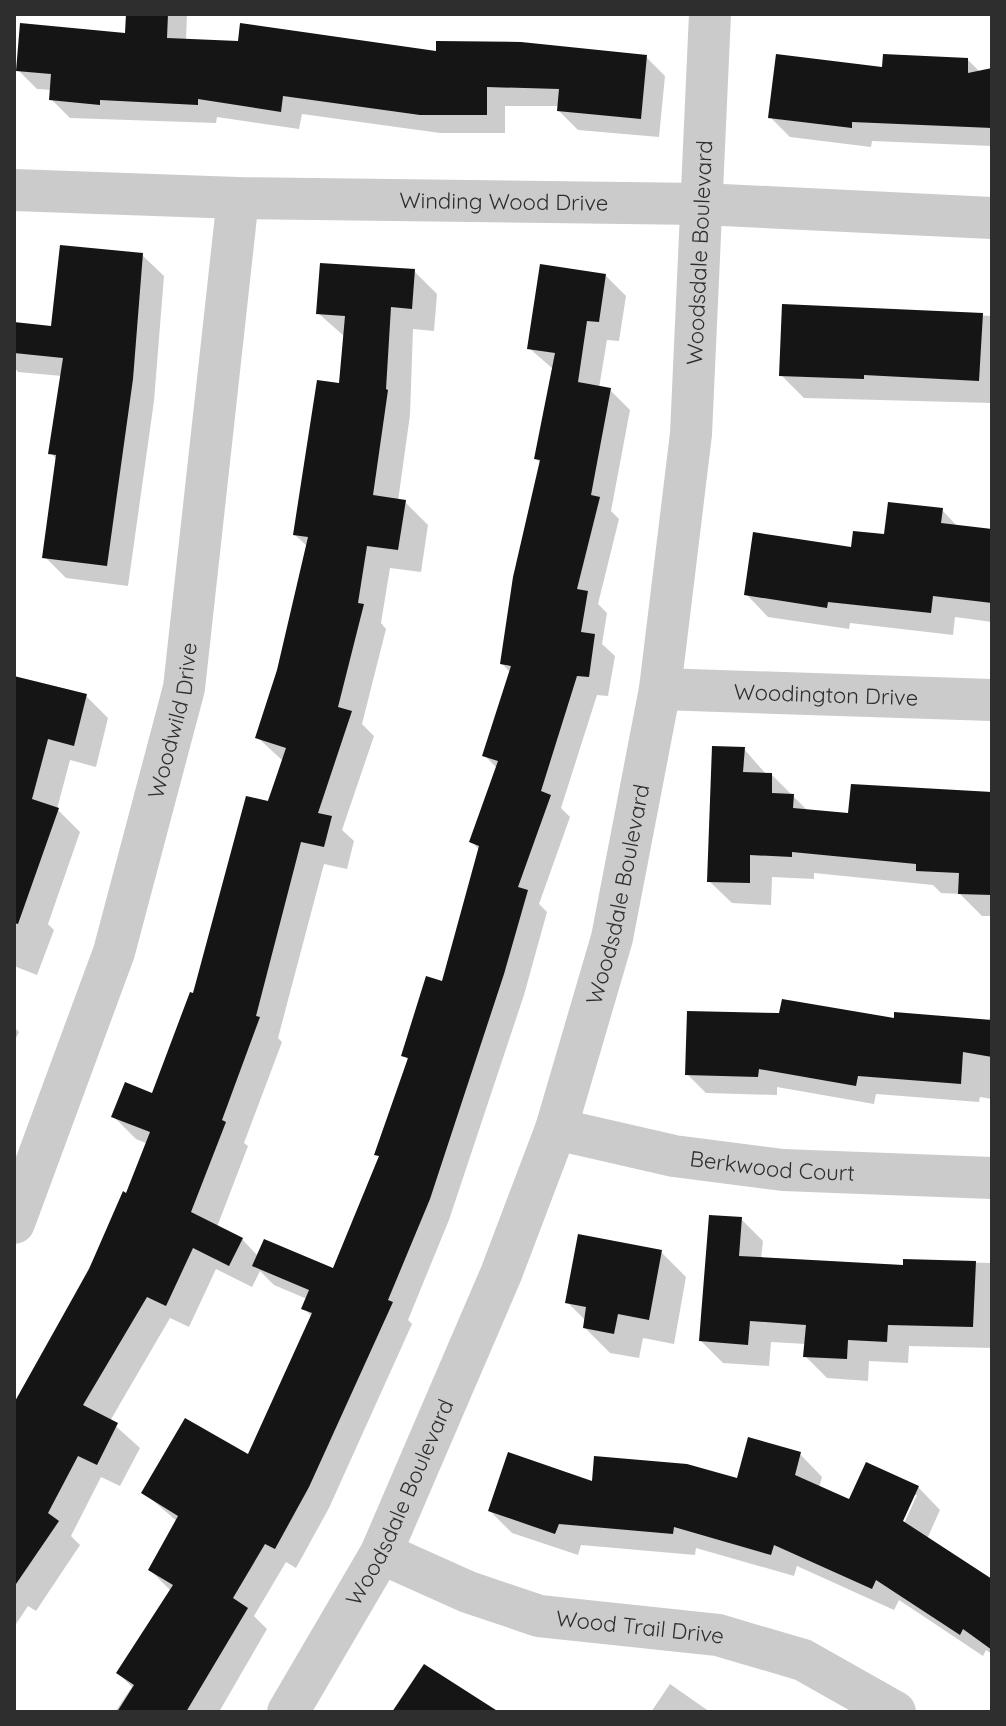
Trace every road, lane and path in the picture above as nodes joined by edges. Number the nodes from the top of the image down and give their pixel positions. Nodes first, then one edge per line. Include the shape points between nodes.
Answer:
1 (710, 14) edge
2 (14, 190) edge
3 (238, 198) junction
4 (702, 204) junction
5 (992, 218) edge
6 (660, 689) junction
7 (992, 700) edge
8 (556, 1129) junction
9 (992, 1178) edge
10 (14, 1223) edge
11 (381, 1553) junction
12 (887, 1710) edge
13 (288, 1712) edge

1 - 4 street, Woodsdale Boulevard
2 - 3 street, Winding Wood Drive
3 - 4 street, Winding Wood Drive
3 - 10 street, Woodwild Drive via 184,688 114,952
4 - 5 street, Winding Wood Drive
4 - 6 street, Woodsdale Boulevard via 691,434
6 - 7 street, Woodington Drive
6 - 8 street, Woodsdale Boulevard via 612,938
8 - 9 street, Berkwood Court via 674,1156 783,1170
8 - 11 street, Woodsdale Boulevard via 501,1274
11 - 12 street, Wood Trail Drive via 468,1592 539,1616 718,1635 803,1660
11 - 13 street, Woodsdale Boulevard

